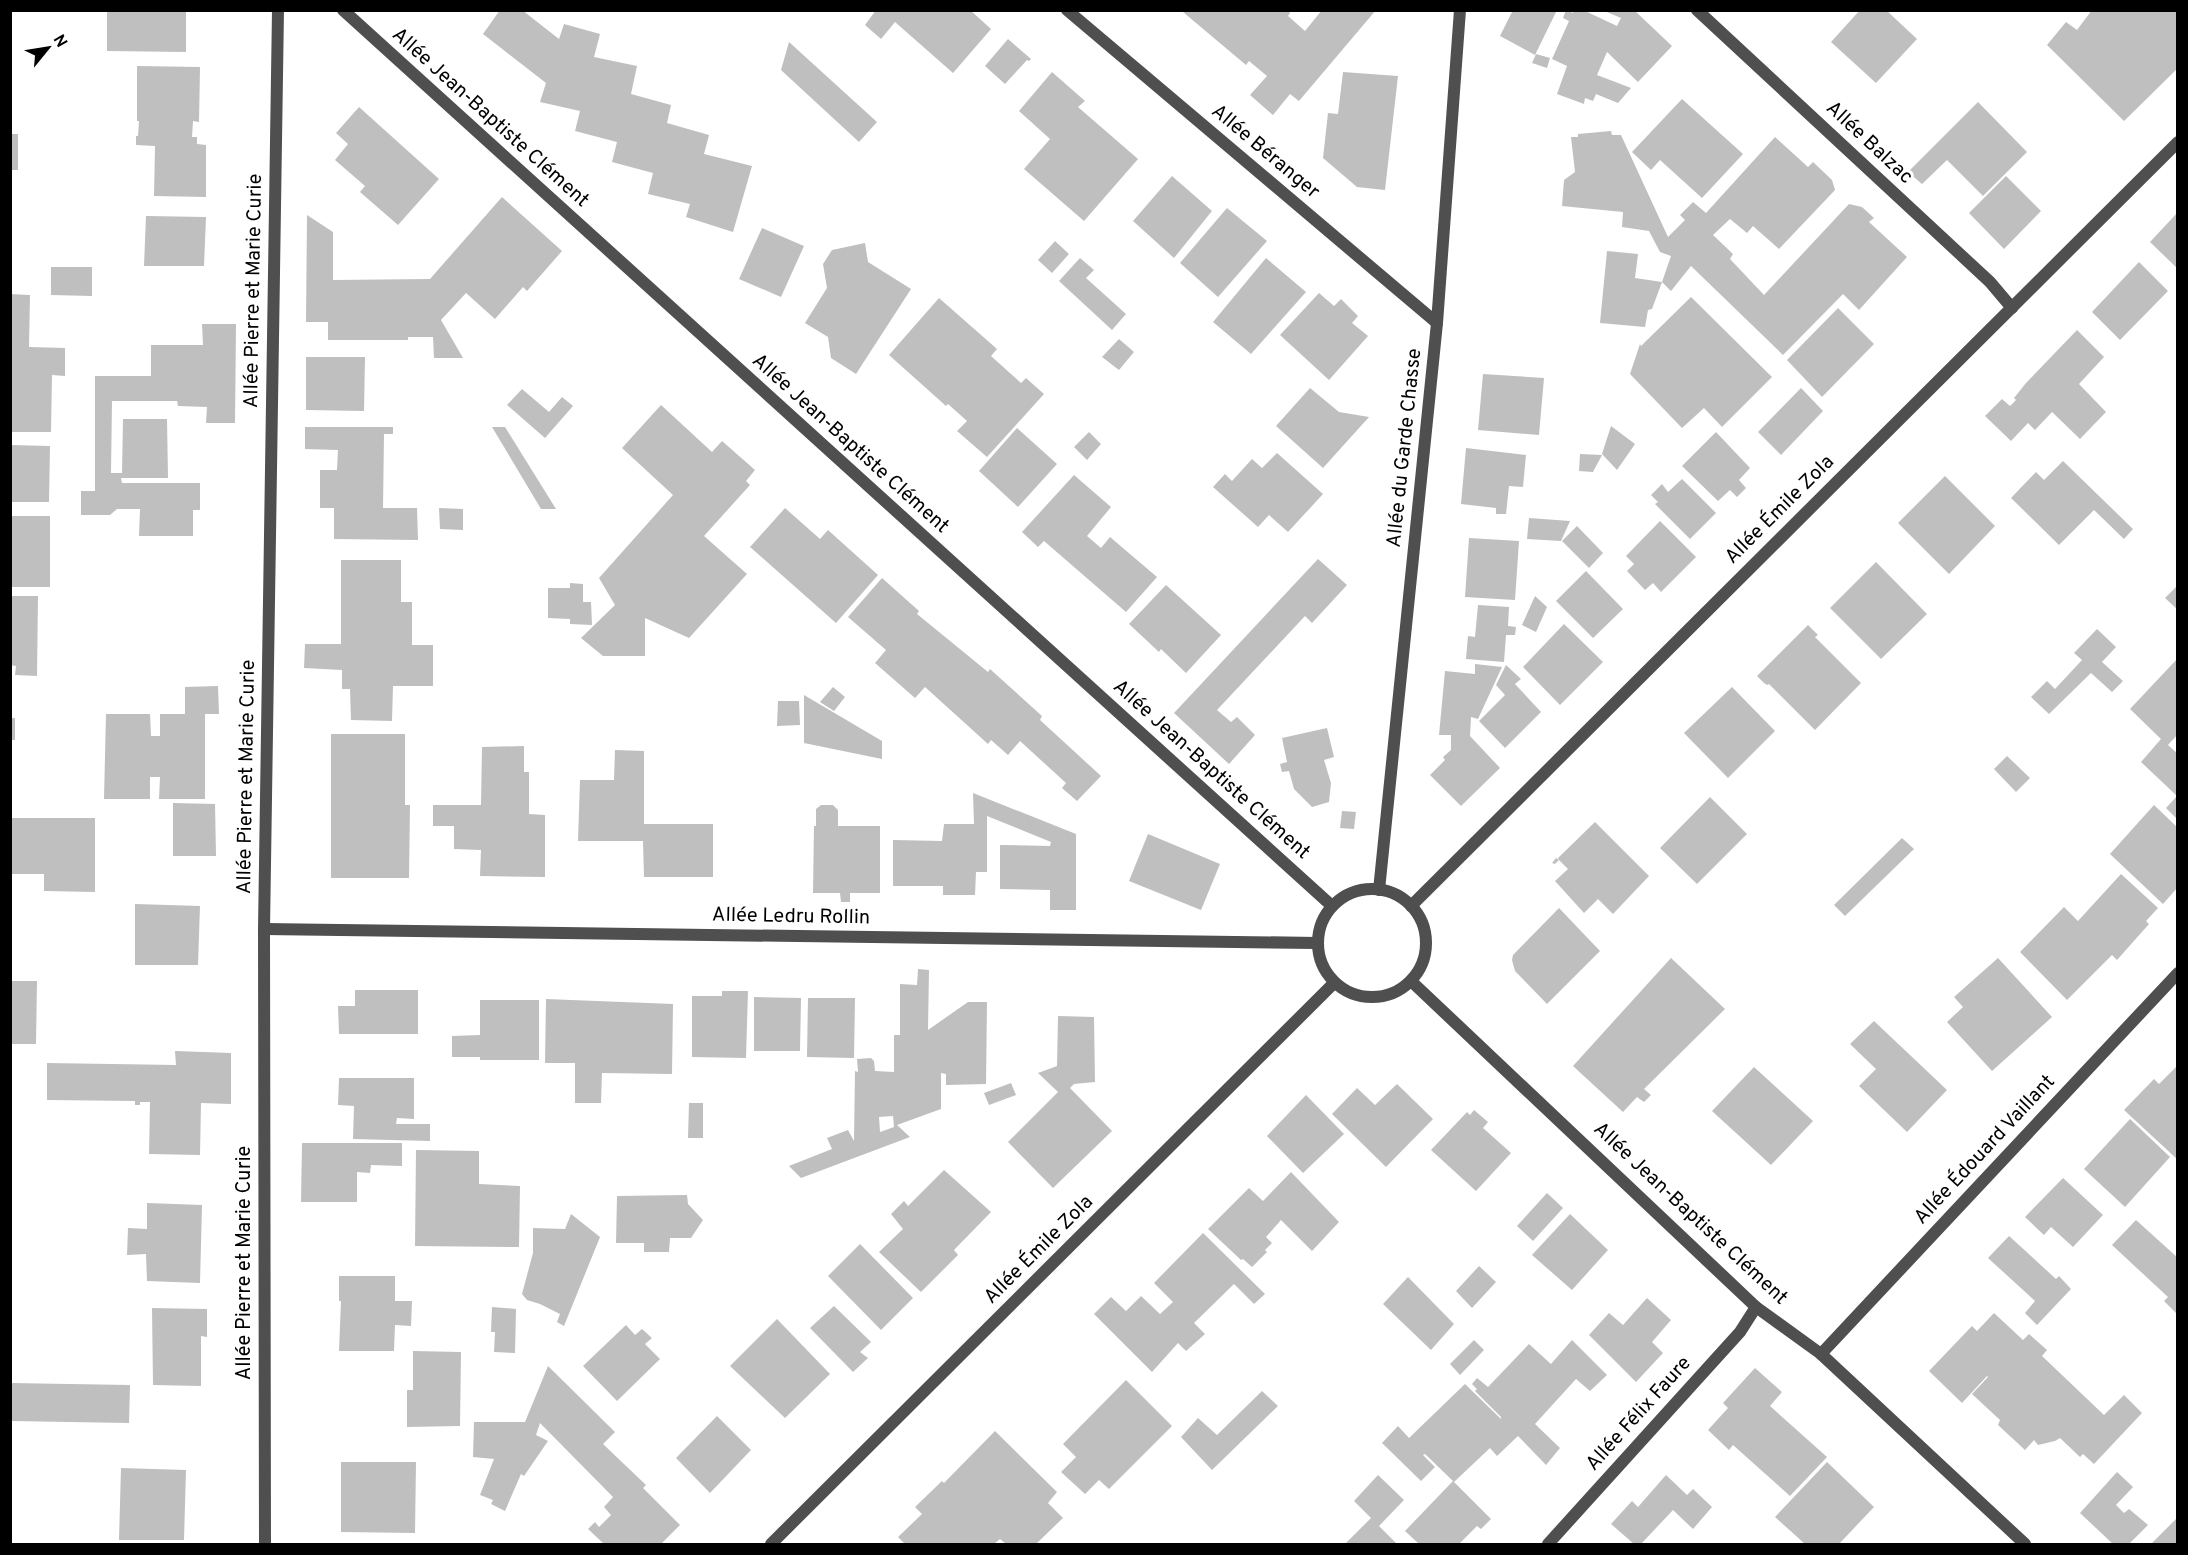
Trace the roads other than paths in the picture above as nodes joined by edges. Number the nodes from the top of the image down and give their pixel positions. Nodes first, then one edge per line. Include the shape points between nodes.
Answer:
1 (278, 10) edge
2 (343, 10) edge
3 (1067, 10) edge
4 (1460, 10) edge
5 (1697, 10) edge
6 (2178, 142) edge
7 (2012, 308) junction
8 (1437, 323) junction
9 (1379, 890) junction
10 (1332, 906) junction
11 (1411, 906) junction
12 (264, 929) junction
13 (1317, 943) junction
14 (2178, 972) edge
15 (1411, 981) junction
16 (1334, 983) junction
17 (1756, 1307) junction
18 (1821, 1354) junction
19 (265, 1545) edge
20 (771, 1545) edge
21 (1548, 1545) edge
22 (2025, 1545) edge

1 - 12 street, Allée Pierre et Marie Curie
2 - 10 street, Allée Jean-Baptiste Clément
3 - 8 street, Allée Béranger
4 - 8 street, Allée du Garde Chasse
5 - 7 street, Allée Balzac via 1990,282
6 - 7 street, Allée Émile Zola
7 - 11 street, Allée Émile Zola
8 - 9 street, Allée du Garde Chasse
9 - 10 street via 1354,892
9 - 11 street via 1396,895
10 - 13 street via 1319,930
11 - 15 street via 1426,935 1421,967
12 - 13 street, Allée Ledru Rollin
12 - 19 street, Allée Pierre et Marie Curie
13 - 16 street via 1319,958
14 - 18 street, Allée Édouard Vaillant
15 - 16 street via 1382,997 1365,998
15 - 17 street, Allée Jean-Baptiste Clément
16 - 20 street, Allée Émile Zola
17 - 18 street, Allée Jean-Baptiste Clément
17 - 21 street, Allée Félix Faure via 1740,1332
18 - 22 street, Allée Jean-Baptiste Clément

